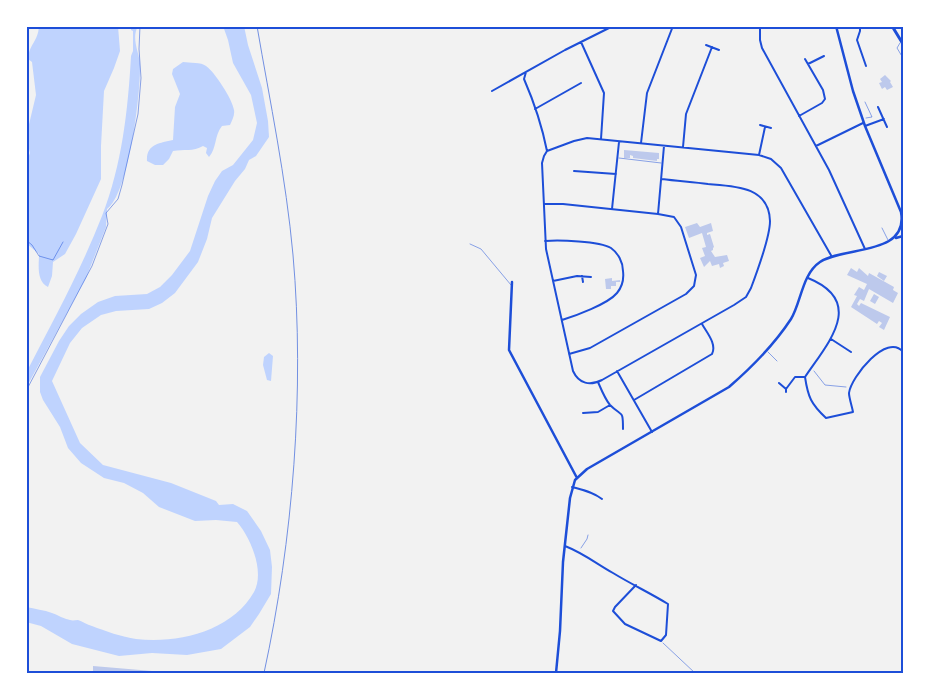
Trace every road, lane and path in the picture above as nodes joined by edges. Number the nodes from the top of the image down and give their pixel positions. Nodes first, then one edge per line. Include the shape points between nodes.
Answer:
1 (140, 26) edge
2 (613, 26) edge
3 (673, 26) edge
4 (760, 26) edge
5 (836, 26) edge
6 (860, 26) edge
7 (892, 26) edge
8 (581, 42) junction
9 (902, 42) edge
10 (706, 45) dead end
11 (712, 47) junction
12 (719, 50) dead end
13 (824, 56) dead end
14 (903, 58) edge
15 (806, 59) dead end
16 (808, 64) junction
17 (866, 66) dead end
18 (526, 72) junction
19 (581, 83) dead end
20 (492, 91) dead end
21 (865, 102) dead end
22 (878, 107) dead end
23 (536, 108) junction
24 (799, 116) junction
25 (884, 119) junction
26 (864, 123) junction
27 (760, 126) dead end
28 (765, 127) junction
29 (770, 128) dead end
30 (887, 128) dead end
31 (601, 139) junction
32 (619, 141) junction
33 (641, 143) junction
34 (664, 145) junction
35 (816, 146) junction
36 (683, 147) junction
37 (547, 151) junction
38 (760, 155) junction
39 (618, 158) junction
40 (662, 163) junction
41 (574, 170) dead end
42 (616, 174) junction
43 (662, 179) junction
44 (544, 204) junction
45 (612, 209) junction
46 (658, 214) junction
47 (902, 217) edge
48 (882, 228) dead end
49 (903, 236) edge
50 (894, 238) junction
51 (26, 240) edge
52 (545, 240) junction
53 (889, 241) junction
54 (63, 242) dead end
55 (470, 244) dead end
56 (865, 250) junction
57 (832, 257) junction
58 (582, 276) junction
59 (591, 277) dead end
60 (808, 278) junction
61 (553, 281) junction
62 (512, 282) dead end
63 (583, 282) dead end
64 (512, 286) junction
65 (562, 320) junction
66 (702, 323) junction
67 (831, 339) junction
68 (767, 350) junction
69 (851, 352) dead end
70 (903, 352) edge
71 (570, 354) junction
72 (777, 361) dead end
73 (813, 371) dead end
74 (617, 372) junction
75 (805, 377) junction
76 (598, 382) junction
77 (779, 383) dead end
78 (851, 389) junction
79 (26, 391) edge
80 (634, 400) junction
81 (610, 404) junction
82 (584, 413) dead end
83 (623, 429) dead end
84 (652, 432) junction
85 (576, 478) junction
86 (572, 487) junction
87 (602, 499) dead end
88 (588, 535) dead end
89 (565, 546) junction
90 (579, 552) junction
91 (636, 585) junction
92 (661, 641) junction
93 (556, 673) edge
94 (695, 673) edge

1 - 79 path via 139,105 118,199 106,213 108,224 98,253
2 - 8 street
3 - 33 street via 647,93
4 - 24 street via 762,48
5 - 26 street
6 - 17 street via 857,40
7 - 9 main road
8 - 18 street
8 - 31 street via 604,92
9 - 14 lane via 898,48
10 - 11 street
11 - 12 street
11 - 36 street via 686,114
13 - 16 street
15 - 16 street
16 - 24 street via 825,99
18 - 20 street
18 - 23 street via 524,79
19 - 23 street
21 - 26 path via 872,117
22 - 25 street
23 - 37 street
24 - 35 street
25 - 26 street
25 - 30 street
26 - 35 street
26 - 47 street
27 - 28 street
28 - 29 street
28 - 38 street
31 - 32 street
31 - 37 street via 579,139
32 - 33 street
32 - 39 street
33 - 34 street
34 - 36 street
34 - 40 street
35 - 56 street
36 - 38 street
37 - 44 street via 542,163
38 - 57 street via 781,168
39 - 40 lane
39 - 42 street
40 - 43 street
41 - 42 street
42 - 45 street
43 - 46 street
43 - 66 street via 744,188 760,196 768,211 769,228 749,293
44 - 45 street
44 - 52 street
45 - 46 street
46 - 71 street via 674,217 682,227 696,275 694,286 671,303 590,348
47 - 50 street via 901,227
48 - 53 lane
49 - 50 street
50 - 53 street
51 - 54 path via 39,256 53,260
52 - 61 street
52 - 65 street via 605,245 617,254 623,267 623,281 616,294 579,315
53 - 56 street
55 - 64 lane via 481,250
56 - 57 street
57 - 60 street via 815,266
58 - 59 street
58 - 61 street
58 - 63 street
60 - 67 street via 831,294 839,307 839,320
60 - 68 street via 792,318
61 - 65 street
62 - 64 street
64 - 85 street via 509,350
65 - 71 street
66 - 74 street
66 - 80 street via 714,345 712,354
67 - 69 street
67 - 75 street
68 - 72 lane
68 - 84 street via 729,387
70 - 78 street via 894,346 876,353
71 - 76 street via 573,371 578,378 587,384
73 - 78 path via 825,385
74 - 76 street
74 - 80 street
75 - 77 street via 795,378 786,391
75 - 78 street via 808,395 826,418 853,412
76 - 81 street
80 - 84 street
81 - 82 street via 598,412
81 - 83 street via 623,416
84 - 85 street
85 - 86 street
86 - 87 street
86 - 89 street
88 - 90 path
89 - 90 street
89 - 93 street
90 - 91 street
91 - 92 street via 668,604 666,635
91 - 92 street via 613,611 625,624
92 - 94 path

